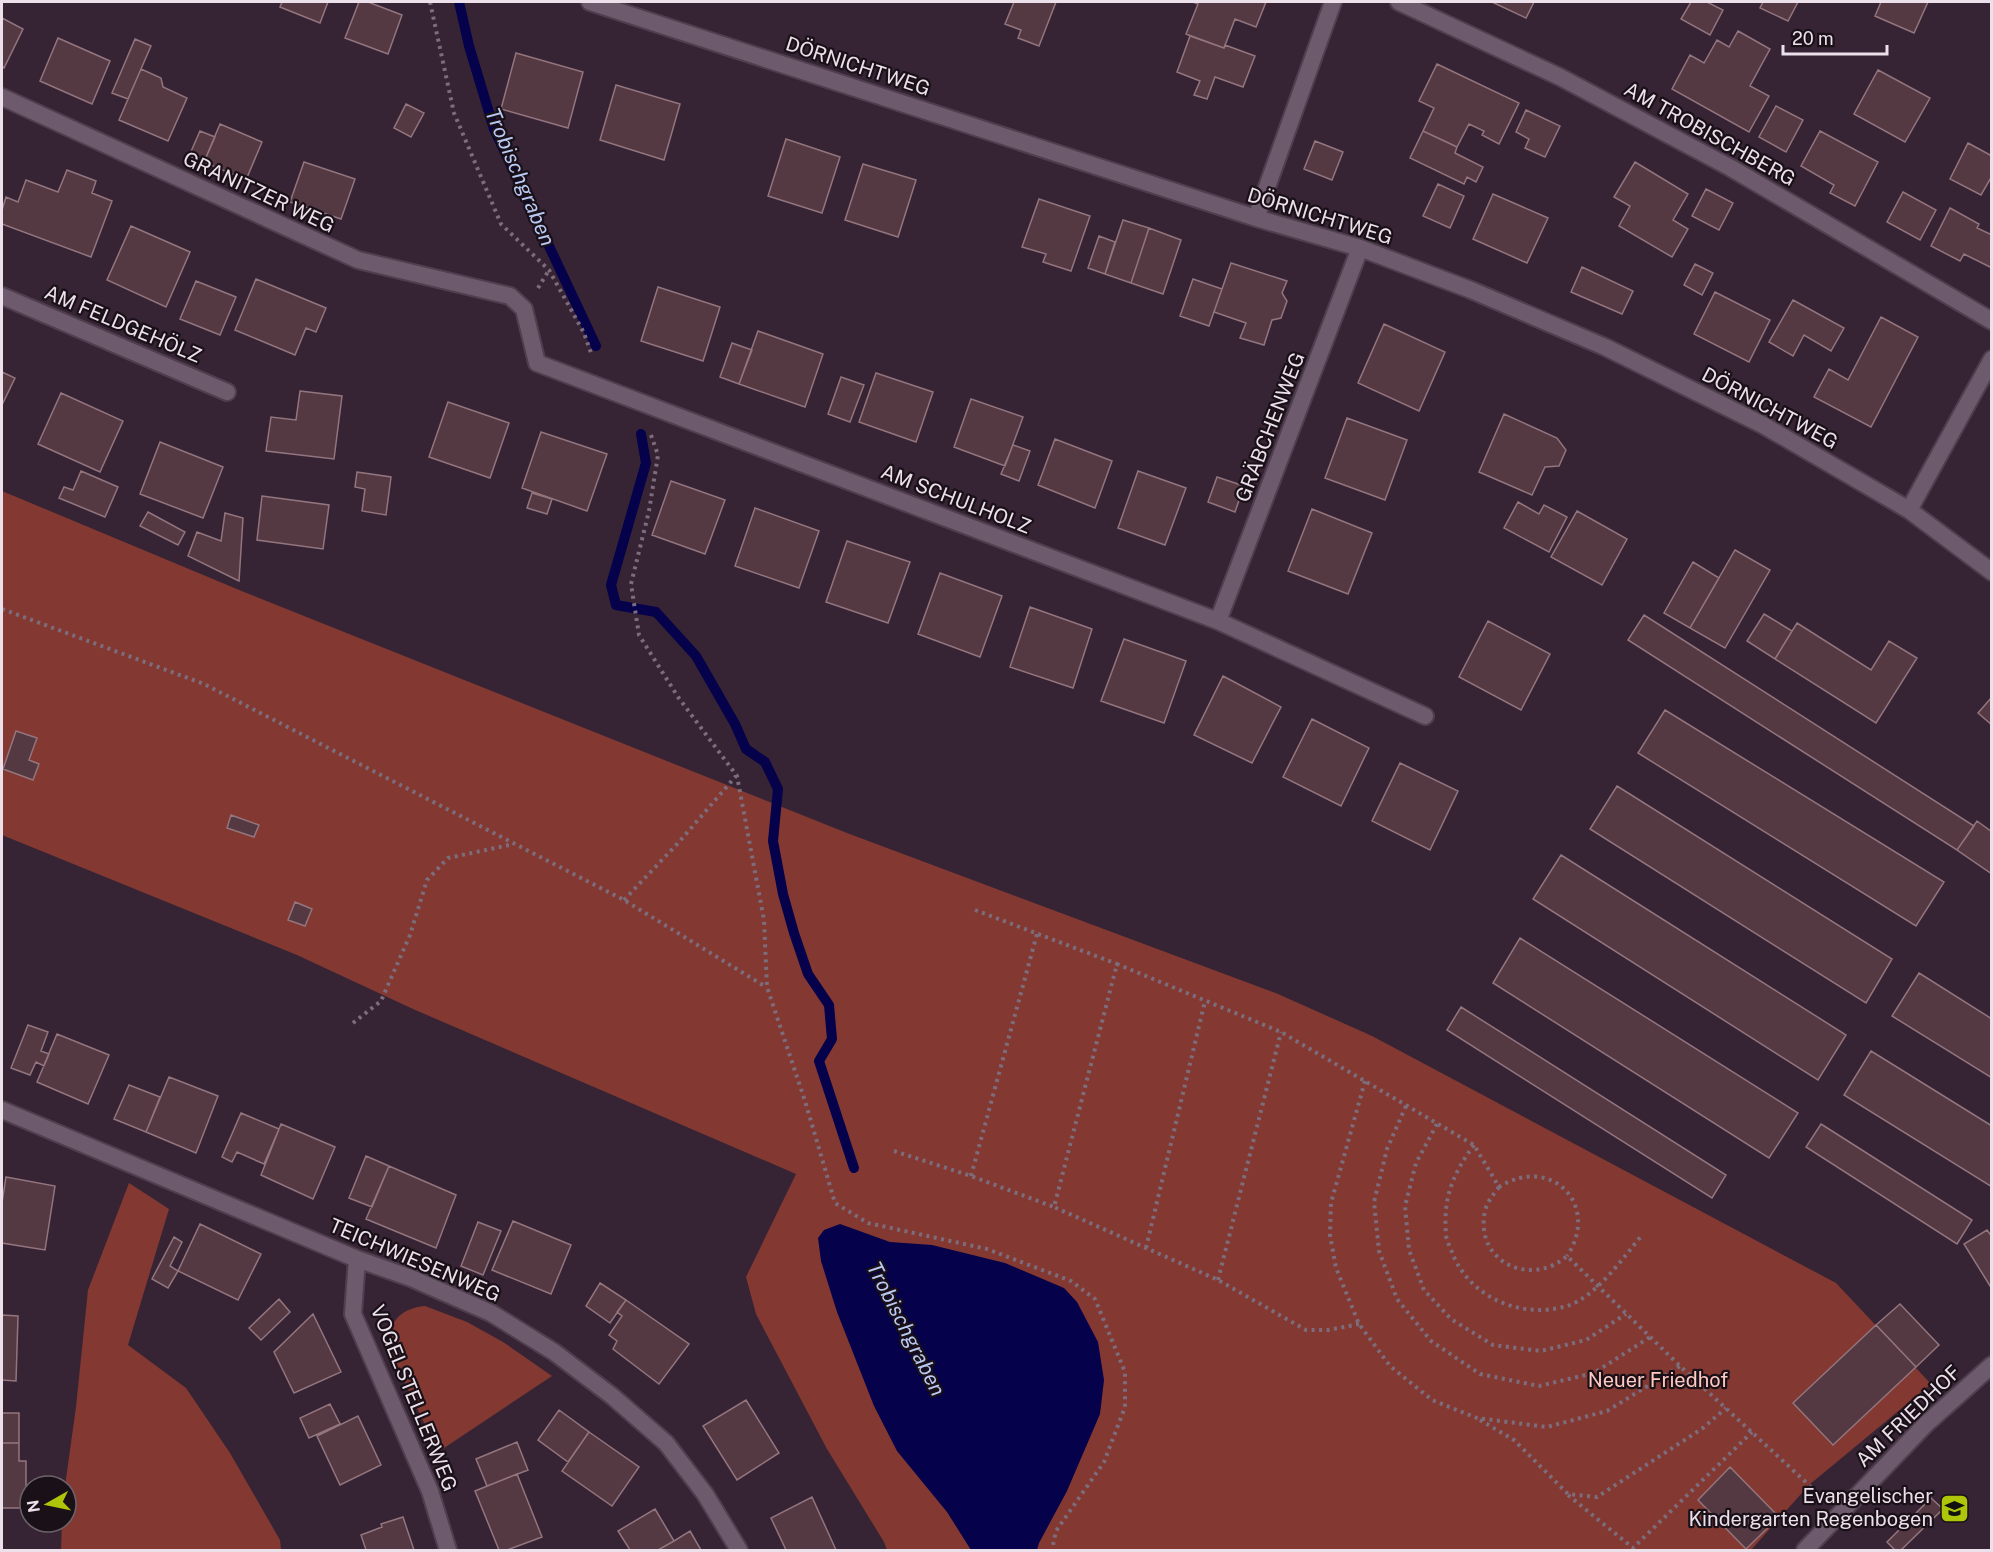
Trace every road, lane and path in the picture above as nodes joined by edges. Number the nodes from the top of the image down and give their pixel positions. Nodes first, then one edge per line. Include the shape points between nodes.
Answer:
1 (430, 2) edge
2 (590, 2) edge
3 (1333, 2) edge
4 (1399, 2) edge
5 (2, 97) edge
6 (1256, 218) junction
7 (1360, 248) junction
8 (2, 296) edge
9 (510, 296) joint
10 (1992, 321) edge
11 (1992, 359) edge
12 (605, 390) junction
13 (227, 392) dead end
14 (639, 401) junction
15 (1909, 510) junction
16 (1992, 572) edge
17 (2, 609) edge
18 (1218, 621) junction
19 (1425, 716) dead end
20 (737, 776) junction
21 (514, 843) junction
22 (624, 900) junction
23 (975, 910) dead end
24 (1036, 934) junction
25 (1118, 964) junction
26 (767, 987) junction
27 (1205, 1000) junction
28 (354, 1023) dead end
29 (1281, 1032) junction
30 (1365, 1081) junction
31 (1406, 1106) junction
32 (2, 1110) edge
33 (1437, 1124) junction
34 (1474, 1145) junction
35 (894, 1151) dead end
36 (971, 1176) junction
37 (1499, 1187) junction
38 (1054, 1207) junction
39 (1642, 1235) dead end
40 (1146, 1248) junction
41 (1567, 1256) junction
42 (357, 1259) junction
43 (1218, 1280) junction
44 (1599, 1287) junction
45 (1626, 1314) junction
46 (1359, 1324) junction
47 (1650, 1337) junction
48 (1992, 1365) edge
49 (1680, 1366) junction
50 (1726, 1408) junction
51 (1477, 1418) junction
52 (1752, 1432) junction
53 (1568, 1494) junction
54 (1835, 1519) junction
55 (448, 1551) edge
56 (739, 1551) edge
57 (1052, 1551) edge
58 (1805, 1551) edge

1 - 12 path via 454,113 501,224 549,270 584,333
2 - 6 street, DÖRNICHTWEG
3 - 6 street
4 - 10 street, AM TROBISCHBERG via 1560,77 1731,168
5 - 9 street, GRANITZER WEG via 358,260
6 - 7 street, DÖRNICHTWEG
7 - 15 street, DÖRNICHTWEG via 1605,347 1763,425
7 - 18 street, GRÄBCHENWEG
8 - 13 street, AM FELDGEHÖLZ
9 - 12 street, AM SCHULHOLZ via 524,309 537,363
11 - 15 street
12 - 14 street, AM SCHULHOLZ
14 - 18 street, AM SCHULHOLZ
14 - 20 path via 658,455 631,584 639,634 678,697
15 - 16 street, DÖRNICHTWEG
17 - 21 path via 204,684
18 - 19 street, AM SCHULHOLZ
20 - 22 path
20 - 26 path via 764,920
21 - 22 path
21 - 28 path via 448,858 427,880 410,934 381,1001
22 - 26 path
23 - 24 path
24 - 25 path
24 - 36 path
25 - 27 path
25 - 38 path
26 - 57 path via 836,1203 868,1222 987,1249 1071,1281 1095,1299 1125,1372 1125,1407 1104,1462 1056,1531
27 - 29 path
27 - 40 path
29 - 30 path
29 - 43 path
30 - 31 path
30 - 46 path via 1331,1203 1330,1224 1336,1268
31 - 33 path
31 - 47 path via 1387,1149 1374,1202 1379,1251 1397,1299 1431,1341 1480,1374 1539,1386 1594,1373
32 - 42 street, TEICHWIESENWEG
33 - 34 path
33 - 45 path via 1416,1163 1405,1206 1409,1250 1424,1290 1451,1319 1493,1345 1541,1351 1586,1340
34 - 37 path
34 - 44 path via 1457,1168 1448,1194 1445,1236 1458,1267 1480,1291 1500,1304 1530,1311 1568,1306
35 - 36 path
36 - 38 path
37 - 41 path via 1525,1176 1547,1178 1559,1184 1573,1199 1579,1223
37 - 41 path via 1485,1212 1485,1234 1492,1251 1506,1264 1524,1271 1544,1269
38 - 40 path
39 - 44 path
40 - 43 path
41 - 44 path
42 - 55 street, VOGELSTELLERWEG via 353,1314 430,1491
42 - 56 street, TEICHWIESENWEG via 491,1313 587,1377 666,1443 705,1494
43 - 46 path via 1306,1330
44 - 45 path
45 - 47 path
46 - 51 path via 1390,1366 1432,1400
47 - 49 path
48 - 54 street, AM FRIEDHOF via 1926,1424
49 - 50 path
49 - 51 path via 1607,1411 1547,1427
50 - 52 path
50 - 53 path via 1684,1441 1597,1497
51 - 53 path via 1514,1440
52 - 53 path via 1633,1548
52 - 54 path via 1809,1485
54 - 58 street, AM FRIEDHOF

